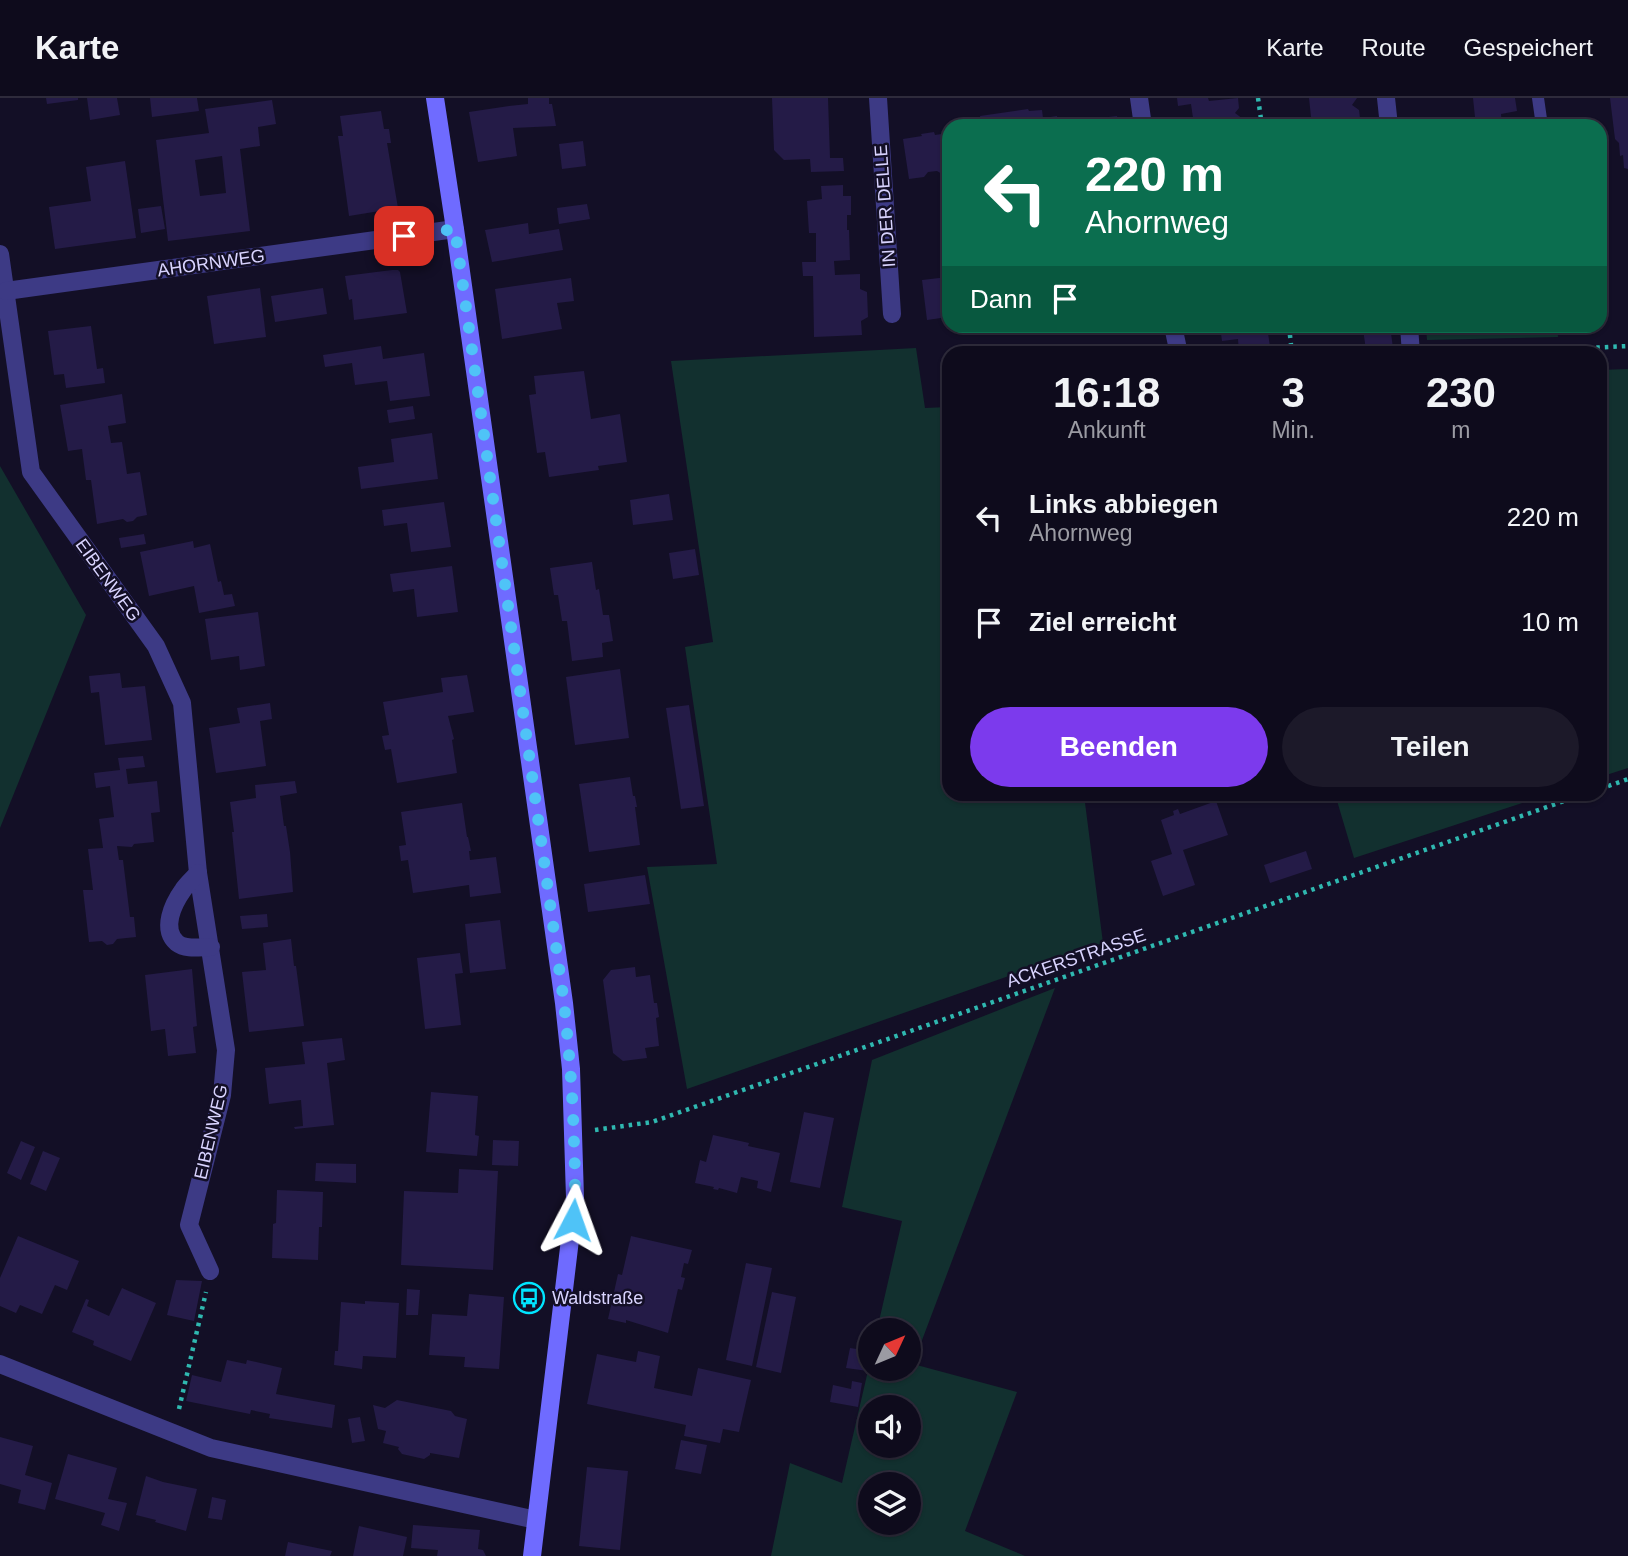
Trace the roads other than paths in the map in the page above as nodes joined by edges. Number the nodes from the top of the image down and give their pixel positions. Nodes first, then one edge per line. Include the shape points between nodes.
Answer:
1 (435, 98) edge
2 (878, 98) edge
3 (1139, 98) edge
4 (1386, 98) edge
5 (1538, 98) edge
6 (1142, 119) edge
7 (1388, 119) edge
8 (1541, 119) edge
9 (455, 229) junction
10 (0, 254) edge
11 (6, 292) junction
12 (892, 314) dead end
13 (198, 873) junction
14 (211, 947) junction
15 (210, 1271) road end
16 (0, 1364) edge
17 (536, 1520) junction
18 (532, 1556) edge

1 - 9 main road
2 - 12 street, IN DER DELLE
3 - 6 street
4 - 7 street
5 - 8 lane
9 - 11 street, AHORNWEG
9 - 17 main road via 571,1069 575,1198
10 - 11 street
11 - 13 street, EIBENWEG via 31,472 156,646 182,703
13 - 14 street, EIBENWEG
13 - 14 street via 182,891 169,928 177,943
14 - 15 street, EIBENWEG via 226,1050 222,1095 189,1225
16 - 17 street via 211,1448
17 - 18 main road

